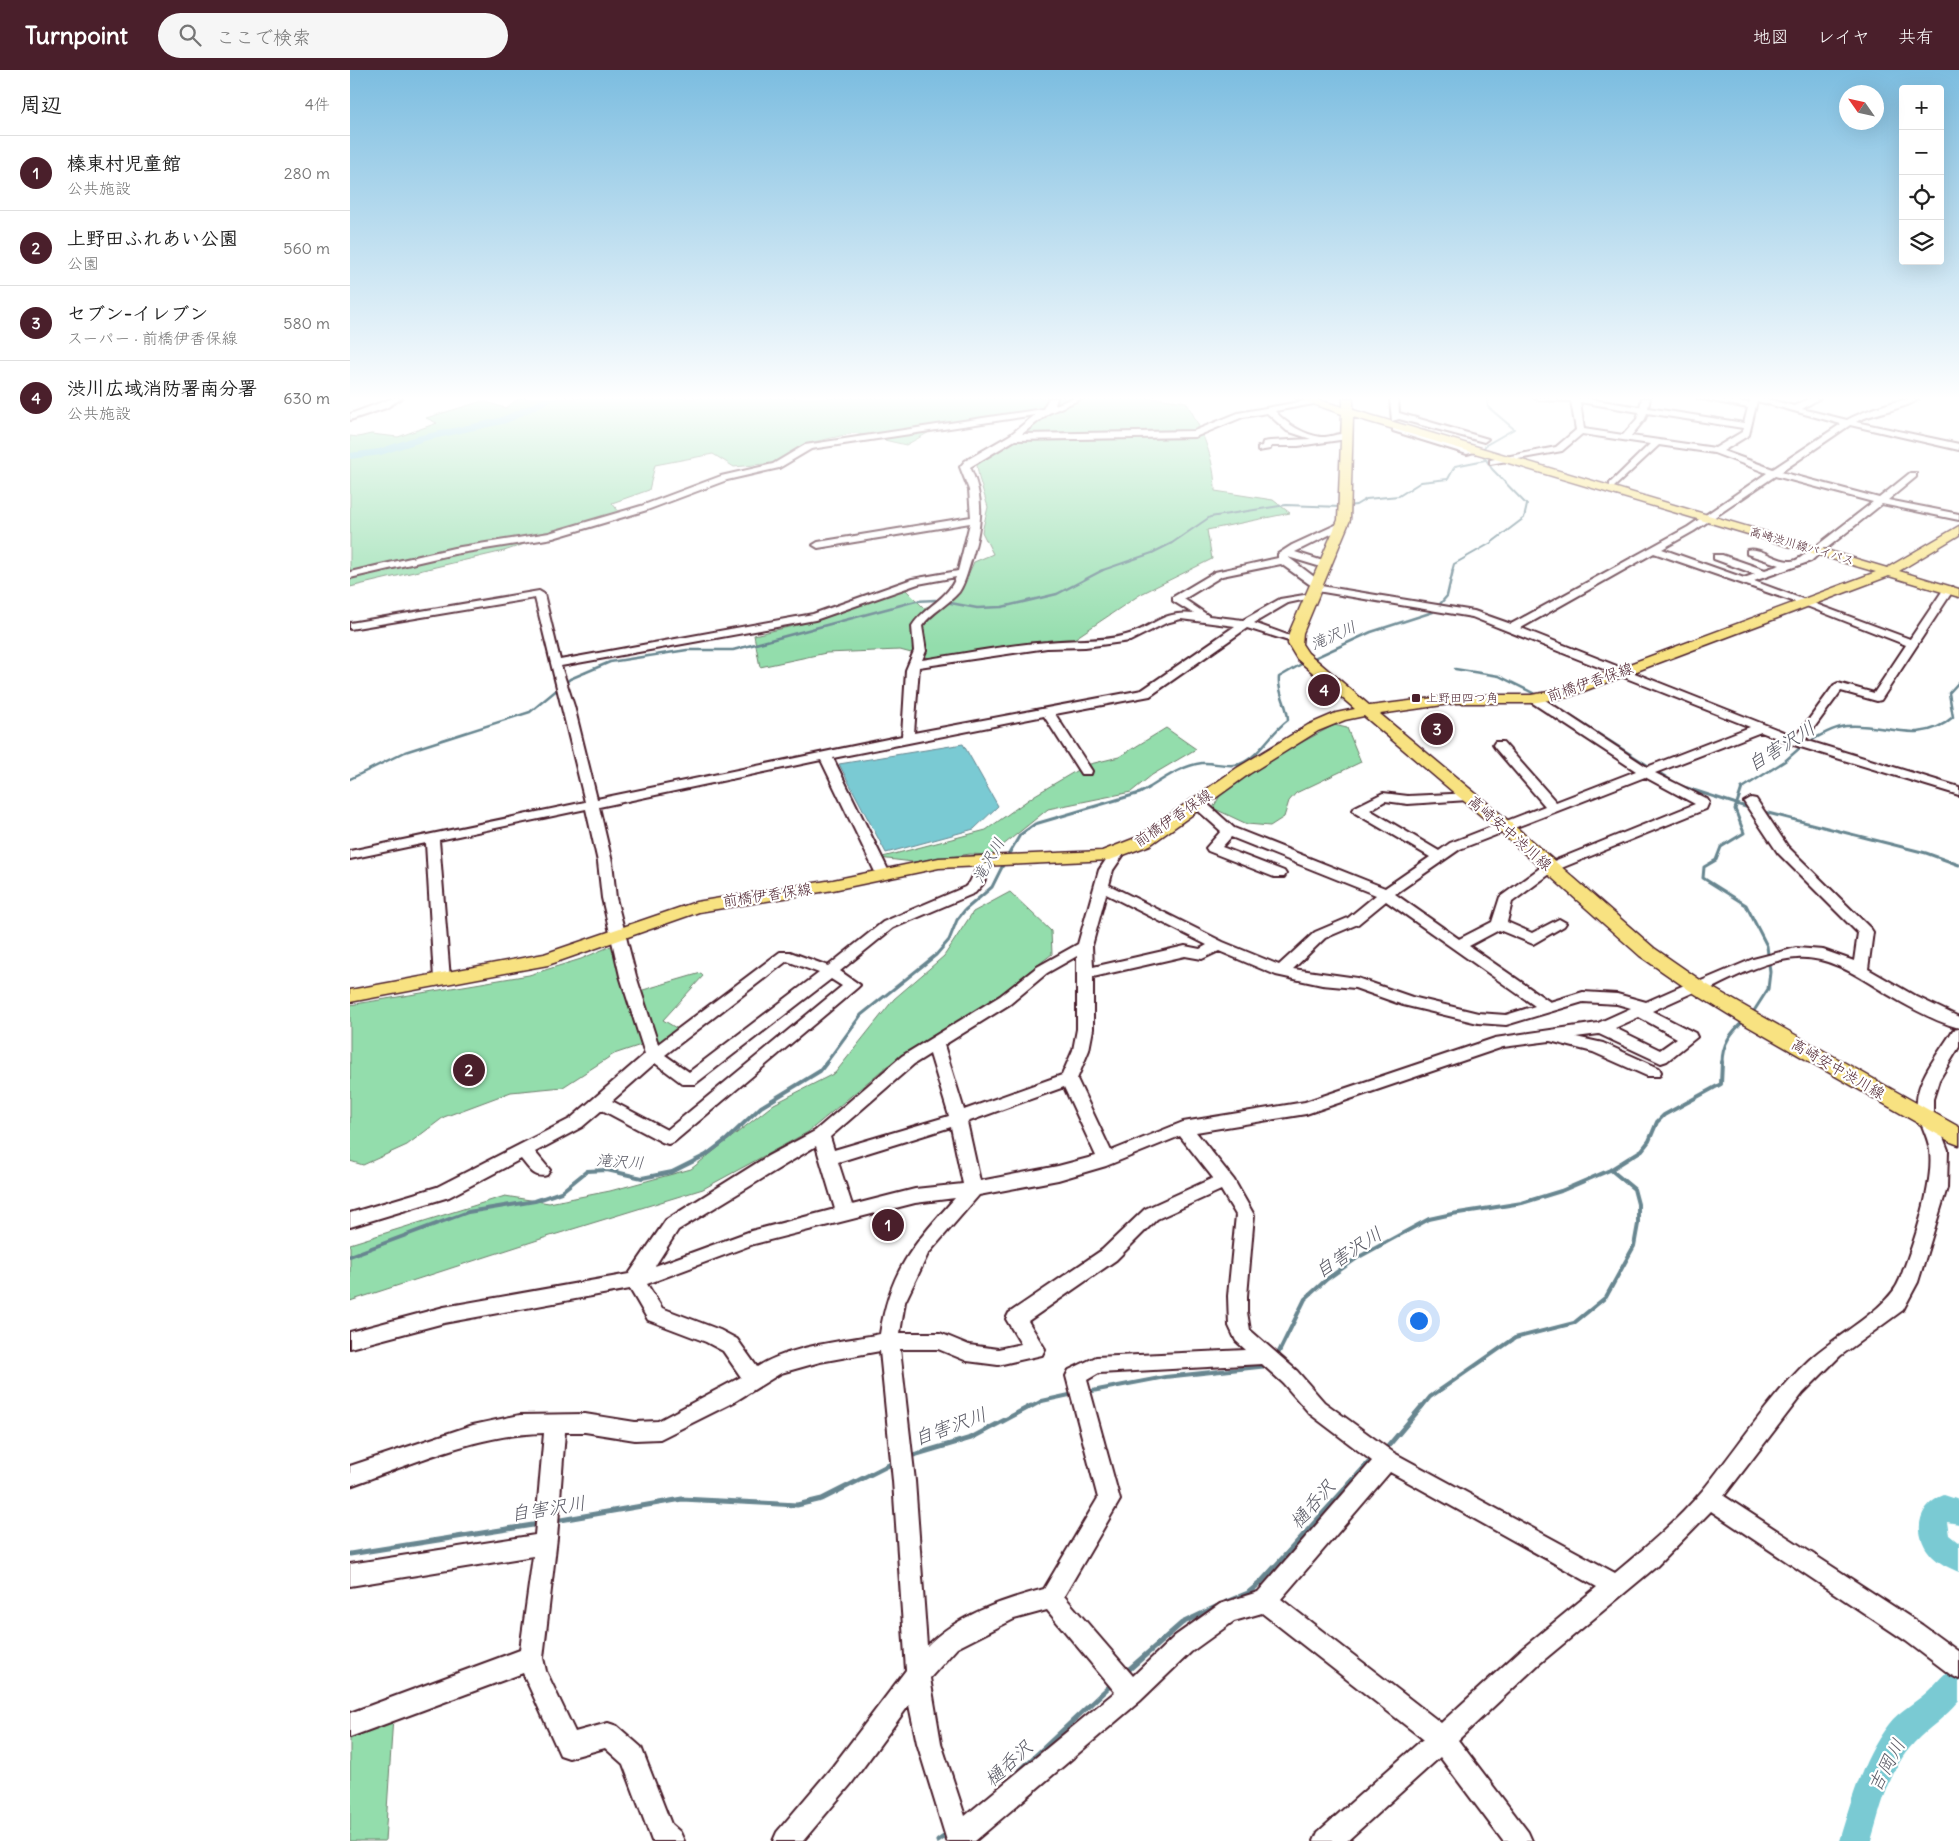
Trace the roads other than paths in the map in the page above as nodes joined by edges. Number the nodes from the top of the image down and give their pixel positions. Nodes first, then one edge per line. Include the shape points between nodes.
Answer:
1 (717, 481) edge
2 (972, 481) edge
3 (1346, 481) edge
4 (1591, 481) edge
5 (1597, 481) edge
6 (1617, 481) edge
7 (1763, 481) edge
8 (1803, 481) edge
9 (1906, 481) edge
10 (1613, 485) junction
11 (1881, 501) junction
12 (1710, 516) junction
13 (1959, 517) edge
14 (976, 519) junction
15 (1342, 525) junction
16 (1959, 530) edge
17 (818, 545) dead end
18 (1820, 548) junction
19 (1654, 550) junction
20 (1751, 552) dead end
21 (1285, 557) junction
22 (1718, 557) dead end
23 (1325, 565) junction
24 (1791, 565) junction
25 (1893, 570) junction
26 (962, 573) junction
27 (1766, 574) junction
28 (350, 575) edge
29 (1744, 582) junction
30 (1315, 589) junction
31 (1955, 589) edge
32 (1808, 603) junction
33 (1207, 618) junction
34 (1245, 624) junction
35 (350, 626) edge
36 (1513, 628) junction
37 (1295, 640) junction
38 (1912, 644) junction
39 (555, 664) junction
40 (916, 664) junction
41 (1622, 672) junction
42 (1535, 699) junction
43 (1047, 711) junction
44 (1364, 711) junction
45 (1759, 728) junction
46 (908, 738) junction
47 (1799, 742) junction
48 (1499, 745) dead end
49 (825, 755) junction
50 (1086, 771) dead end
51 (1646, 772) junction
52 (1959, 791) edge
53 (1468, 796) junction
54 (1751, 802) dead end
55 (1198, 803) junction
56 (592, 805) junction
57 (1554, 808) junction
58 (1505, 827) junction
59 (1229, 831) junction
60 (432, 837) junction
61 (1119, 851) junction
62 (350, 855) edge
63 (1439, 857) junction
64 (991, 860) junction
65 (1549, 868) junction
66 (883, 874) junction
67 (1279, 874) dead end
68 (1101, 886) junction
69 (1386, 894) junction
70 (1559, 923) dead end
71 (1499, 924) junction
72 (617, 934) junction
73 (1218, 945) junction
74 (1085, 946) junction
75 (1457, 946) junction
76 (1860, 969) junction
77 (830, 972) junction
78 (1281, 972) junction
79 (1085, 974) junction
80 (442, 979) junction
81 (1697, 987) junction
82 (350, 996) edge
83 (1548, 1008) junction
84 (1643, 1009) junction
85 (1959, 1023) edge
86 (1601, 1028) junction
87 (1959, 1034) edge
88 (1545, 1035) junction
89 (935, 1042) junction
90 (654, 1055) junction
91 (1653, 1072) dead end
92 (1070, 1079) junction
93 (601, 1102) junction
94 (958, 1119) junction
95 (1930, 1121) junction
96 (1183, 1128) junction
97 (821, 1135) junction
98 (1959, 1137) edge
99 (524, 1152) junction
100 (829, 1158) junction
101 (1106, 1160) junction
102 (541, 1170) dead end
103 (1224, 1181) junction
104 (973, 1189) junction
105 (846, 1214) junction
106 (350, 1220) edge
107 (635, 1281) junction
108 (350, 1340) edge
109 (889, 1341) junction
110 (1265, 1354) junction
111 (754, 1379) junction
112 (555, 1423) junction
113 (1387, 1460) junction
114 (350, 1476) edge
115 (1709, 1498) junction
116 (545, 1541) junction
117 (350, 1575) edge
118 (1615, 1586) junction
119 (1051, 1598) junction
120 (1265, 1602) junction
121 (530, 1658) junction
122 (1959, 1666) edge
123 (919, 1672) junction
124 (1132, 1693) junction
125 (350, 1725) edge
126 (1441, 1738) junction
127 (960, 1839) edge
128 (671, 1841) edge
129 (786, 1841) edge
130 (1327, 1841) edge
131 (1519, 1841) edge

1 - 28 street via 644,508 550,536 454,551
2 - 14 street
3 - 15 main road
4 - 12 main road, 高崎渋川線バイパス
5 - 10 main road, 高崎渋川線バイパス
6 - 10 street
7 - 12 street
8 - 11 street
9 - 11 street
10 - 12 main road, 高崎渋川線バイパス
11 - 13 street
11 - 18 street
12 - 18 main road, 高崎渋川線バイパス
12 - 19 street
14 - 17 street
14 - 26 street via 974,537
15 - 21 street
15 - 23 main road
16 - 25 main road, 前橋伊香保線
18 - 24 street via 1807,559
18 - 25 main road, 高崎渋川線バイパス
19 - 29 street
19 - 36 street
20 - 24 street
21 - 23 street
21 - 30 street
21 - 33 street via 1219,574 1176,599
22 - 27 street
23 - 30 main road
24 - 27 street
25 - 31 main road, 高崎渋川線バイパス
25 - 32 main road, 前橋伊香保線
26 - 39 street via 916,581 815,617
26 - 40 street via 954,591 926,613 917,626 920,651
27 - 29 street
29 - 32 street
30 - 34 street via 1284,600
30 - 36 street via 1444,608 1474,614
30 - 37 main road
31 - 38 street
32 - 38 street
32 - 41 main road, 前橋伊香保線
33 - 34 street
33 - 40 street via 1175,617 1130,638 1047,645
34 - 37 street
34 - 43 street via 1146,693
35 - 39 street via 539,594
36 - 41 street
37 - 44 main road, 高崎安中渋川線 via 1307,661
38 - 47 street via 1877,696 1838,687
39 - 56 street
40 - 46 street via 912,670
41 - 42 main road, 前橋伊香保線 via 1563,694
41 - 45 street
42 - 44 main road, 前橋伊香保線 via 1457,700
42 - 51 street
43 - 46 street
43 - 50 street
44 - 53 main road, 高崎安中渋川線
44 - 55 main road, 前橋伊香保線 via 1341,716 1314,728
45 - 47 street
45 - 51 street
46 - 49 street
47 - 52 street
48 - 57 street
49 - 56 street
49 - 66 street
51 - 57 street
51 - 65 street via 1696,798 1702,802 1701,806
53 - 58 main road, 高崎安中渋川線
53 - 63 street via 1408,800 1383,797 1360,810
54 - 76 street via 1783,850 1866,932
55 - 59 street
55 - 61 main road, 前橋伊香保線 via 1144,841
56 - 60 street
56 - 72 street
57 - 58 street
58 - 63 street via 1455,846
58 - 65 main road, 高崎安中渋川線
59 - 67 street via 1213,848
59 - 69 street
60 - 62 street
60 - 80 street
61 - 64 main road, 前橋伊香保線 via 1087,858
61 - 68 street via 1106,870
63 - 69 street
64 - 66 main road, 前橋伊香保線 via 939,863
64 - 77 street via 970,890 888,925
65 - 71 street via 1504,900
65 - 81 main road, 高崎安中渋川線 via 1647,952
66 - 72 main road, 前橋伊香保線 via 696,907
68 - 73 street
68 - 74 street
69 - 75 street
69 - 78 street via 1353,921 1320,935
70 - 71 street via 1533,939
71 - 75 street
72 - 80 main road, 前橋伊香保線 via 548,959
72 - 90 street
73 - 78 street
73 - 79 street via 1202,954 1185,951
74 - 79 street
74 - 89 street via 1042,970 1005,1000
75 - 83 street
76 - 81 street via 1813,953 1781,956
76 - 85 street via 1894,992
77 - 90 street via 785,955
77 - 90 street via 689,1080
77 - 93 street via 852,985 668,1138
78 - 83 street via 1357,983 1408,1001 1478,1018 1506,1020
79 - 92 street via 1085,1029 1082,1050
80 - 82 main road, 前橋伊香保線
81 - 84 street
81 - 95 main road, 高崎安中渋川線
83 - 84 street via 1583,997 1617,999
84 - 86 street
84 - 86 street via 1689,1037 1661,1056
86 - 88 street
87 - 95 street via 1931,1080 1924,1105
88 - 91 street via 1597,1047
88 - 96 street via 1501,1042 1306,1108
89 - 94 street
89 - 97 street via 908,1060
90 - 93 street
92 - 94 street
92 - 101 street
93 - 99 street via 576,1123
94 - 100 street
94 - 104 street
95 - 98 main road, 高崎安中渋川線
95 - 115 street via 1939,1150 1938,1188 1909,1282 1896,1304 1833,1350 1796,1387
96 - 101 street
96 - 103 street
97 - 100 street
97 - 107 street via 672,1225
99 - 102 street
99 - 106 street via 443,1192
100 - 105 street
101 - 104 street
103 - 109 street via 1150,1214 1109,1255 1016,1318 1035,1349 998,1357 967,1353 940,1341
103 - 110 street via 1245,1213 1238,1328
104 - 105 street via 916,1196
104 - 109 street via 921,1249 907,1274 895,1302
105 - 107 street via 751,1238
107 - 108 street via 444,1315
107 - 111 street via 655,1314 730,1345
109 - 111 street via 775,1366
109 - 123 street
110 - 113 street via 1317,1408
110 - 119 street via 1246,1358 1096,1365 1076,1376 1109,1500
111 - 112 street via 660,1430 635,1431 586,1423
112 - 114 street via 520,1424 473,1434
112 - 116 street
113 - 118 street
113 - 120 street
115 - 118 street via 1649,1559
115 - 122 street
116 - 117 street
116 - 121 street
118 - 126 street via 1531,1656
119 - 123 street via 1010,1609 949,1640
119 - 124 street
120 - 124 street via 1228,1612 1183,1644
120 - 126 street
121 - 125 street
121 - 128 street via 569,1746 608,1736 632,1756 662,1833
123 - 127 street via 919,1693 929,1743
123 - 129 street via 842,1775
124 - 127 street
126 - 130 street
126 - 131 street

